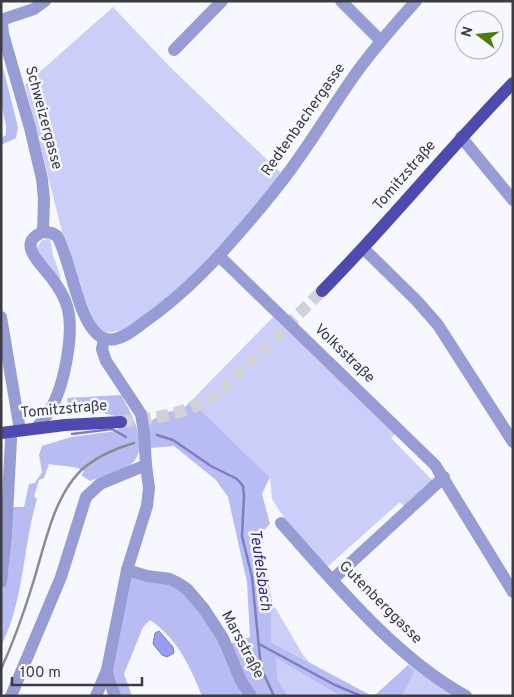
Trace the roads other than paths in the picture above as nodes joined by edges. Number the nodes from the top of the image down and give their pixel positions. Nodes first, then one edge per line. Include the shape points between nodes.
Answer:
1 (45, 1) edge
2 (222, 1) edge
3 (341, 1) edge
4 (416, 1) edge
5 (3, 18) edge
6 (381, 41) junction
7 (174, 50) dead end
8 (513, 83) edge
9 (461, 137) junction
10 (513, 200) edge
11 (43, 232) junction
12 (364, 249) junction
13 (219, 256) junction
14 (322, 292) tunnel mouth
15 (1, 317) edge
16 (104, 339) junction
17 (122, 422) tunnel mouth
18 (42, 428) junction
19 (10, 432) edge
20 (513, 442) edge
21 (146, 465) junction
22 (444, 477) junction
23 (280, 523) dead end
24 (127, 570) junction
25 (332, 580) junction
26 (1, 582) edge
27 (513, 592) edge
28 (108, 670) junction
29 (11, 696) edge
30 (96, 696) edge
31 (115, 696) edge
32 (251, 696) edge
33 (466, 696) edge

1 - 5 street via 34,9
2 - 7 street
3 - 6 street
4 - 6 street, Redtenbachergasse
5 - 11 street, Schweizergasse via 3,34 44,190
6 - 13 street, Redtenbachergasse via 298,160
8 - 9 main road, Tomitzstraße
9 - 10 street
9 - 12 main road, Tomitzstraße
11 - 16 street via 52,233 60,241 86,317
11 - 18 street via 34,237 31,252 65,300 71,330 58,393
12 - 14 main road, Tomitzstraße
12 - 20 street via 438,325
13 - 16 street, Redtenbachergasse via 155,315 126,334
13 - 22 street, Volksstraße
15 - 19 street
16 - 21 street via 102,349 106,361 141,414
17 - 18 main road, Tomitzstraße
18 - 19 main road, Tomitzstraße
19 - 26 street
21 - 24 street via 149,497
21 - 29 street via 100,484 86,496 61,577
22 - 25 street
22 - 27 street, Volksstraße
23 - 25 street, Gutenberggasse
24 - 28 street
24 - 32 street, Marsstraße via 170,579 187,589 223,638 241,682
25 - 33 street, Gutenberggasse via 403,652
28 - 30 street
28 - 31 street

